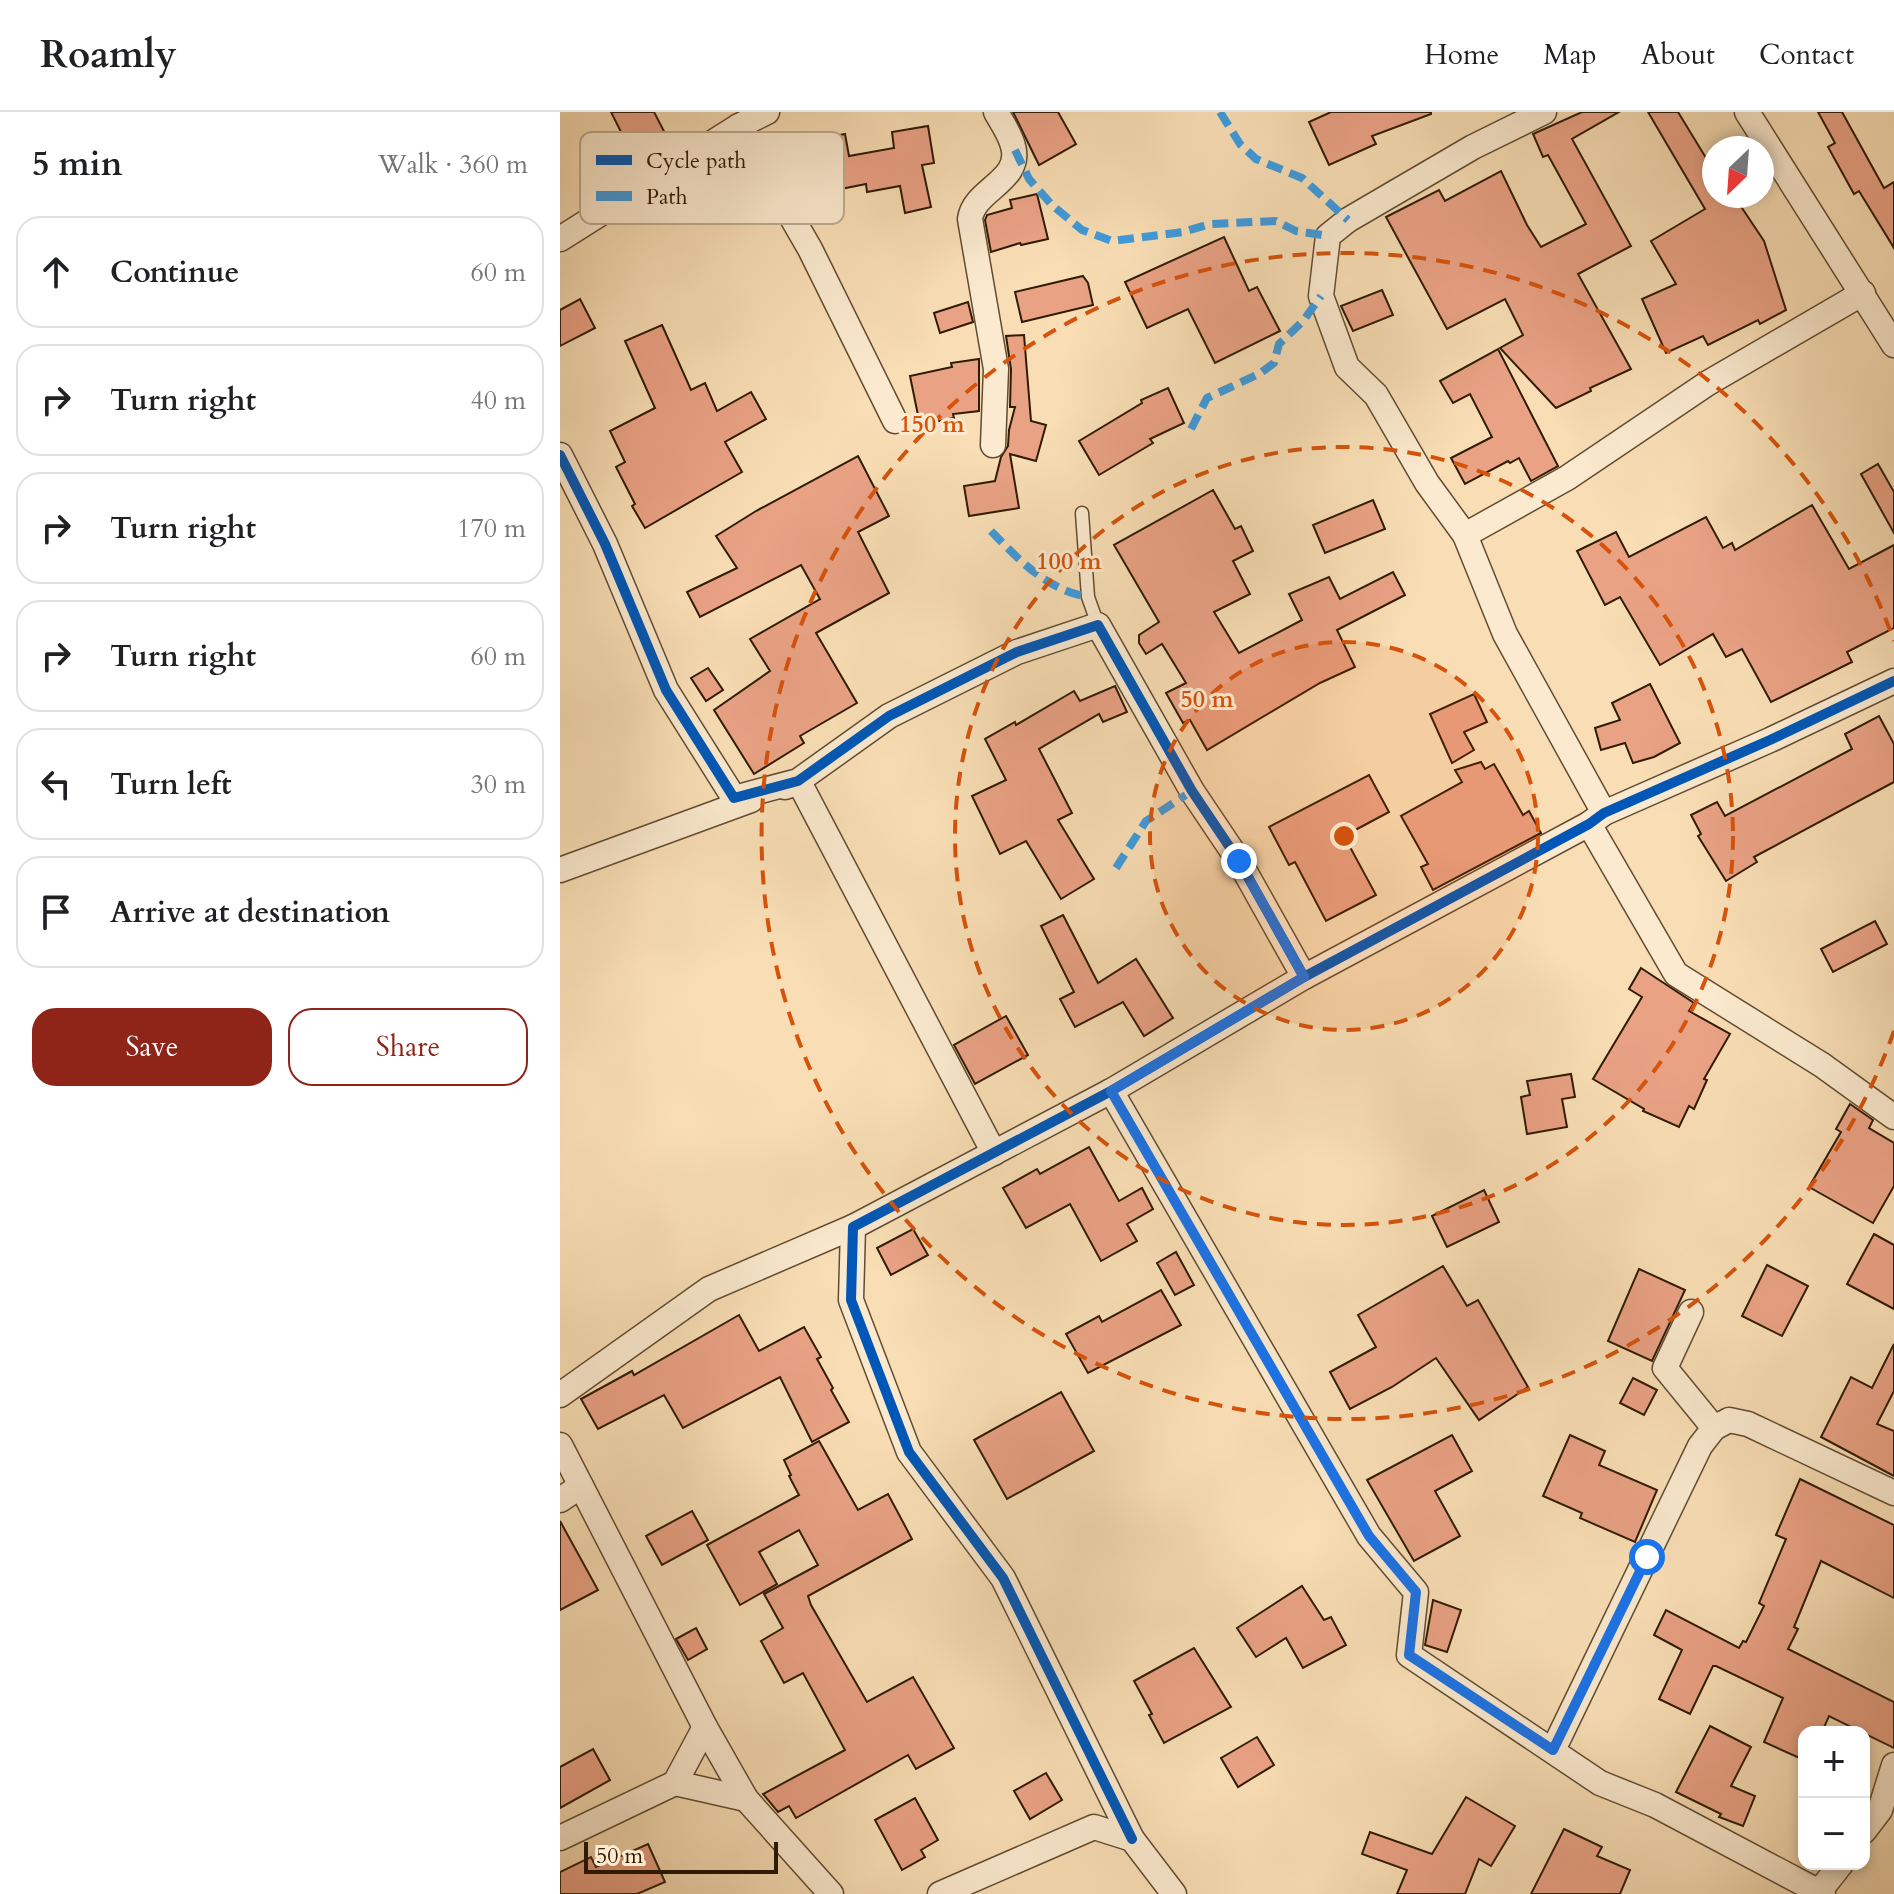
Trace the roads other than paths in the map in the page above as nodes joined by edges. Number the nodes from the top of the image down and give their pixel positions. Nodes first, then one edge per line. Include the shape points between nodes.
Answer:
1 (767, 112) edge
2 (996, 112) edge
3 (1544, 112) edge
4 (1747, 112) edge
5 (739, 126) junction
6 (729, 132) edge
7 (742, 132) edge
8 (584, 224) edge
9 (796, 224) edge
10 (560, 239) edge
11 (1863, 293) junction
12 (1894, 345) edge
13 (895, 421) dead end
14 (993, 445) dead end
15 (560, 455) edge
16 (1082, 513) dead end
17 (1465, 535) junction
18 (1098, 625) junction
19 (1894, 681) edge
20 (1596, 818) junction
21 (560, 870) edge
22 (1304, 977) junction
23 (1111, 1091) junction
24 (1894, 1117) edge
25 (994, 1153) junction
26 (853, 1227) junction
27 (1691, 1312) dead end
28 (560, 1395) edge
29 (1714, 1428) junction
30 (560, 1445) edge
31 (581, 1486) junction
32 (1894, 1493) edge
33 (560, 1500) edge
34 (705, 1727) junction
35 (1553, 1750) junction
36 (1894, 1765) edge
37 (675, 1783) junction
38 (746, 1799) junction
39 (1870, 1823) edge
40 (560, 1838) edge
41 (1132, 1839) junction
42 (1837, 1870) edge
43 (1821, 1893) edge
44 (831, 1894) edge
45 (940, 1894) edge
46 (1174, 1894) edge

1 - 5 street
2 - 14 street via 1015,150 1010,172 975,202 970,219 996,369
3 - 17 street via 1473,147 1328,236 1321,296 1347,367 1376,395 1427,483
4 - 11 street
5 - 6 street
5 - 7 street
8 - 10 street
9 - 13 street
11 - 12 street
11 - 17 street via 1708,383 1567,478
15 - 18 street via 605,544 666,690 734,798 798,781 889,716 1017,652
16 - 18 lane via 1088,597
17 - 20 street via 1505,634
18 - 22 street
19 - 20 street
20 - 22 street
20 - 24 street via 1676,974
21 - 25 street via 799,782
22 - 23 street
23 - 25 street
23 - 35 street via 1369,1536 1416,1592 1409,1655
25 - 26 street
26 - 28 street via 709,1289
26 - 41 street via 851,1300 909,1452 1003,1578
27 - 29 street via 1665,1368
29 - 32 street via 1729,1420 1748,1424
29 - 35 street via 1700,1446
30 - 31 street
31 - 33 street
31 - 34 street
34 - 37 street
34 - 38 street
35 - 43 street via 1600,1783 1655,1805
36 - 39 street via 1880,1810
37 - 38 street
37 - 40 street
38 - 44 street
41 - 45 street via 1094,1827
41 - 46 street
42 - 43 street

